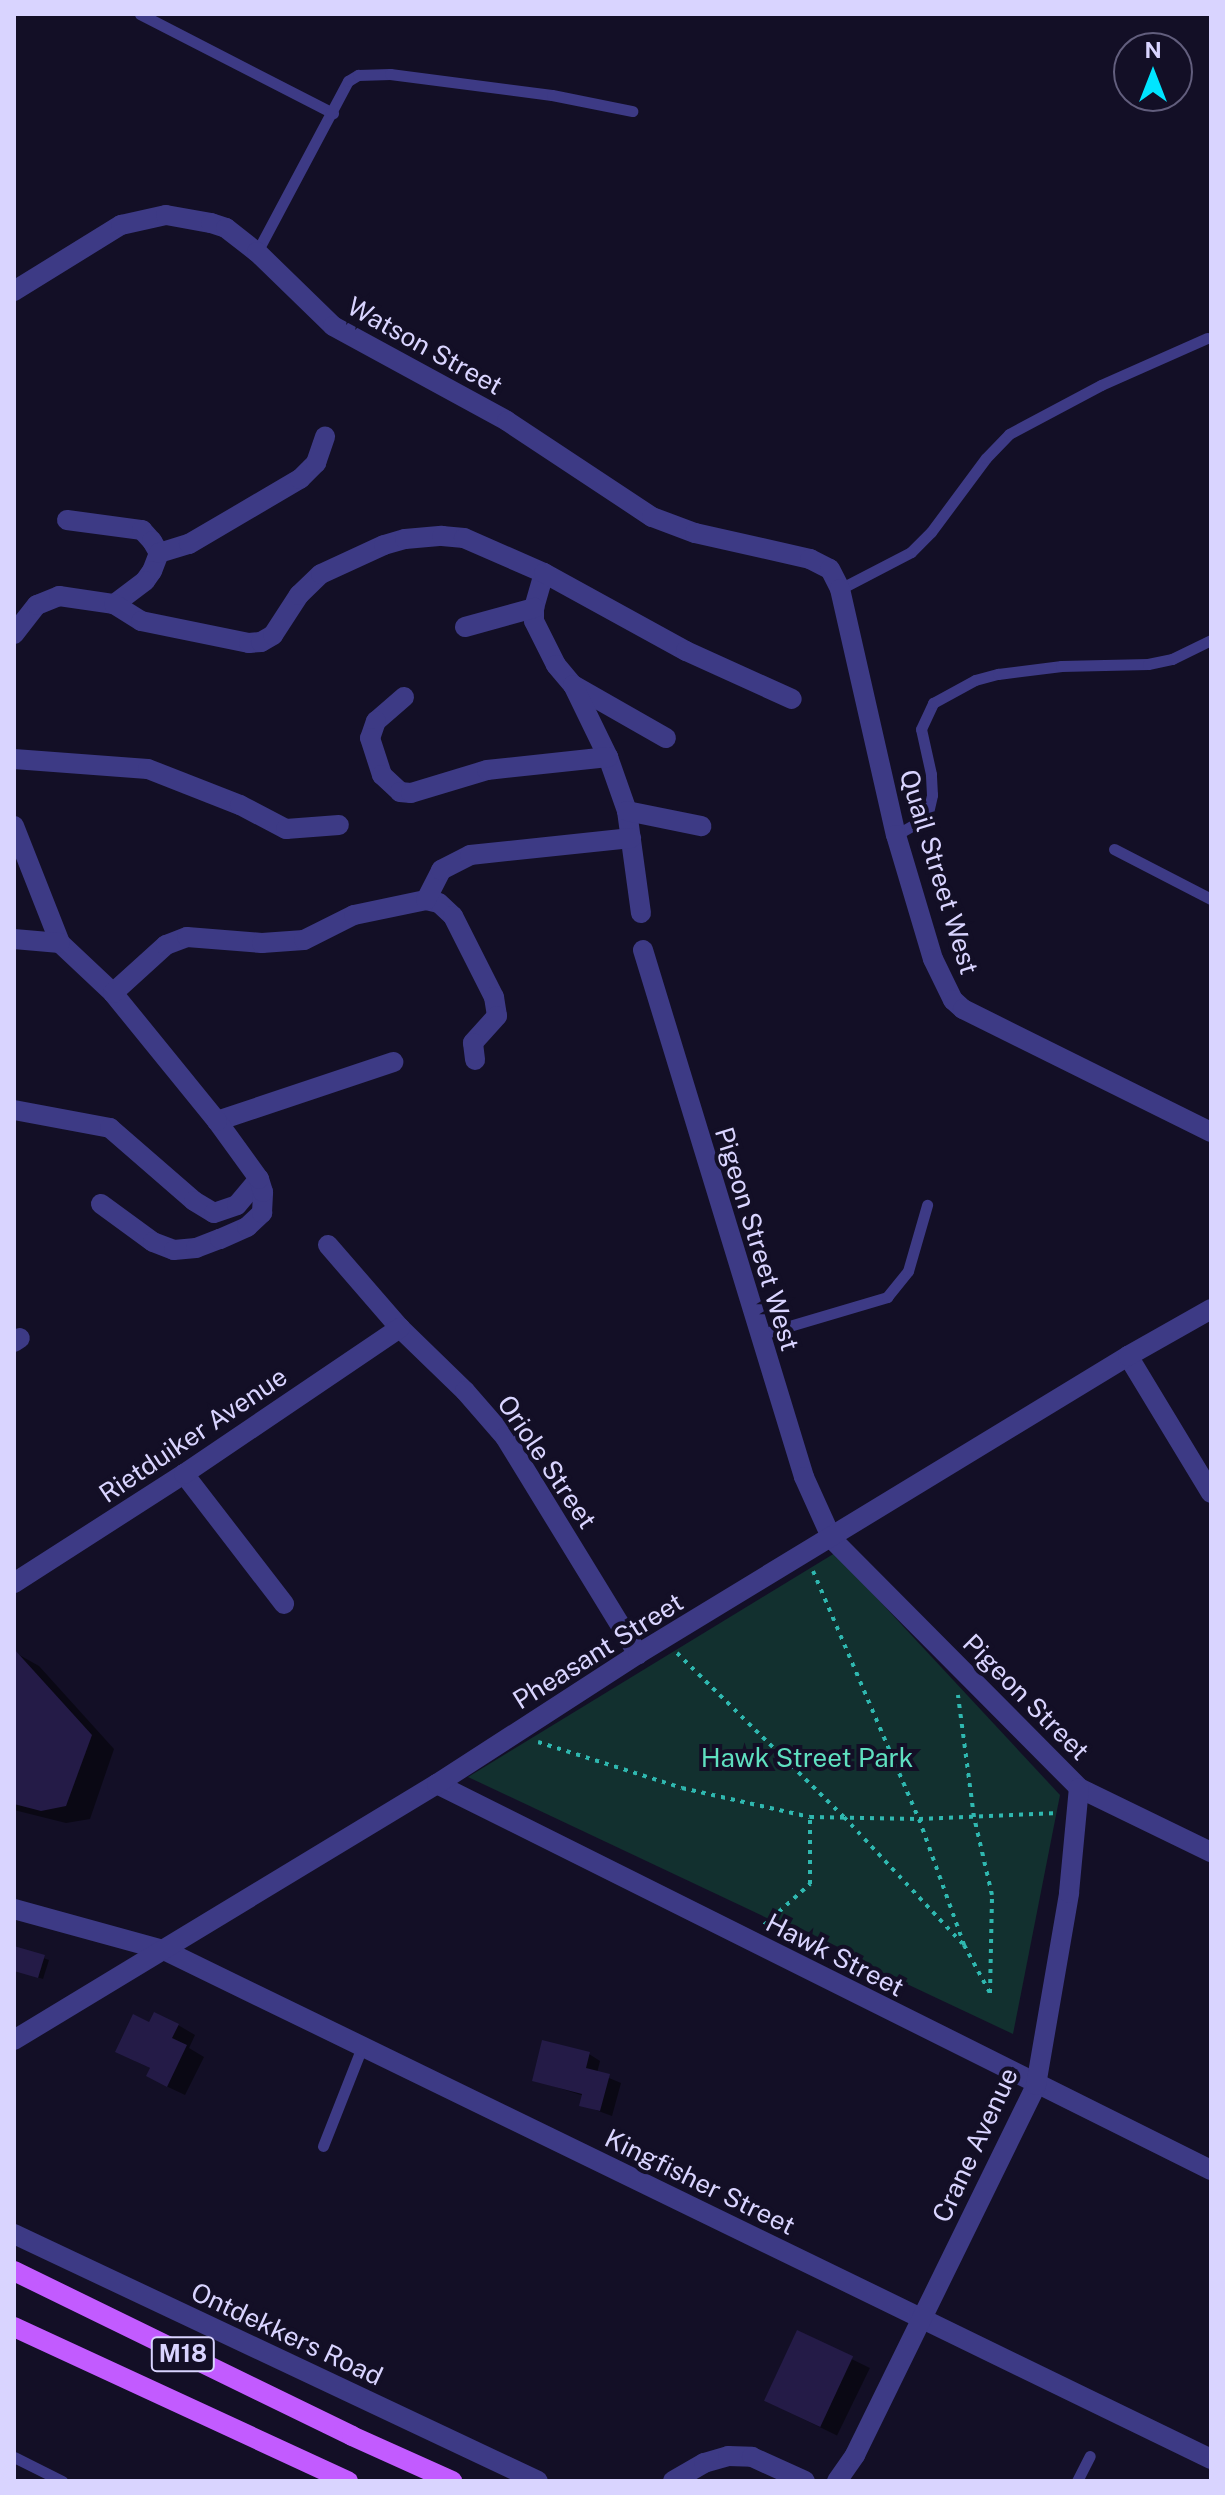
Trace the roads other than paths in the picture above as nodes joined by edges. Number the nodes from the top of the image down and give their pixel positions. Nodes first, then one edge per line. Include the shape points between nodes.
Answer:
1 (140, 14) edge
2 (632, 111) dead end
3 (333, 113) junction
4 (257, 252) junction
5 (14, 291) edge
6 (1207, 338) dead end
7 (325, 437) dead end
8 (67, 520) dead end
9 (159, 553) junction
10 (830, 569) joint
11 (544, 573) junction
12 (840, 589) junction
13 (114, 604) junction
14 (534, 608) junction
15 (465, 627) dead end
16 (14, 634) edge
17 (1211, 640) edge
18 (573, 685) junction
19 (404, 697) dead end
20 (792, 699) dead end
21 (666, 738) dead end
22 (608, 757) junction
23 (14, 759) edge
24 (627, 811) junction
25 (339, 825) dead end
26 (14, 826) edge
27 (701, 826) dead end
28 (896, 835) junction
29 (631, 838) junction
30 (1114, 849) dead end
31 (1211, 899) edge
32 (426, 900) junction
33 (641, 913) dead end
34 (14, 939) edge
35 (60, 943) junction
36 (643, 950) dead end
37 (113, 993) junction
38 (475, 1060) dead end
39 (393, 1062) dead end
40 (14, 1110) edge
41 (217, 1121) junction
42 (1211, 1132) edge
43 (259, 1179) junction
44 (101, 1204) dead end
45 (927, 1205) dead end
46 (328, 1245) dead end
47 (1211, 1309) edge
48 (400, 1328) junction
49 (759, 1335) junction
50 (1128, 1356) junction
51 (184, 1474) junction
52 (1211, 1493) edge
53 (832, 1539) junction
54 (14, 1583) edge
55 (284, 1604) dead end
56 (638, 1654) junction
57 (437, 1784) junction
58 (1079, 1788) junction
59 (1211, 1852) edge
60 (14, 1909) edge
61 (166, 1951) junction
62 (14, 2040) edge
63 (362, 2047) junction
64 (1036, 2085) junction
65 (323, 2146) dead end
66 (1211, 2170) edge
67 (14, 2234) edge
68 (14, 2271) edge
69 (922, 2319) junction
70 (14, 2327) edge
71 (855, 2455) junction
72 (1090, 2456) dead end
73 (14, 2457) edge
74 (1211, 2459) edge
75 (30, 2466) junction
76 (29, 2481) edge
77 (62, 2481) edge
78 (348, 2481) edge
79 (452, 2481) edge
80 (538, 2481) edge
81 (673, 2481) edge
82 (805, 2481) edge
83 (837, 2481) edge
84 (849, 2481) edge
85 (1077, 2481) edge

1 - 3 lane
2 - 3 lane via 552,95 370,73 348,81
3 - 4 lane
4 - 5 street, Watson Street via 226,228 153,216 121,225
4 - 10 street, Watson Street via 333,326 507,421 652,517
6 - 12 lane via 1009,434 911,552
7 - 9 street via 316,463 300,479 189,544
8 - 9 street via 142,530
9 - 13 street via 145,581
10 - 12 street, Quail Street West
11 - 13 street via 464,538 405,539 321,574 299,595 273,635 249,643 141,621
11 - 14 street
11 - 20 street via 686,651
12 - 28 street, Quail Street West
13 - 16 street via 48,598
14 - 15 street
14 - 18 street via 537,633
17 - 28 lane via 1148,664 998,674 933,703 921,729 931,774 927,817
18 - 21 street
18 - 22 street
19 - 22 street via 376,721 370,738 382,775 400,792 487,770
22 - 24 street
23 - 25 street via 148,769 286,829
24 - 27 street
24 - 29 street
26 - 35 street
28 - 42 street, Quail Street West via 943,985 963,1009
29 - 32 street via 470,855 441,870
29 - 33 street
30 - 31 lane
32 - 37 street via 354,915 292,942 181,937
32 - 38 street via 439,903 453,916 494,997 497,1016 473,1043
34 - 35 street
35 - 37 street
36 - 49 street, Pigeon Street West
37 - 41 street
39 - 41 street
40 - 43 street via 110,1128 214,1213 237,1205
41 - 43 street
43 - 44 street via 264,1198 260,1218 185,1250 153,1242
45 - 49 lane via 908,1271 887,1297
46 - 48 street, Oriole Street
47 - 50 street, Pheasant Street
48 - 51 street, Rietduiker Avenue
48 - 56 street, Oriole Street via 505,1437
49 - 53 street, Pigeon Street West via 804,1477
50 - 52 street
50 - 53 street, Pheasant Street
51 - 54 street, Rietduiker Avenue
51 - 55 street
53 - 56 street, Pheasant Street
53 - 58 street, Pigeon Street
56 - 57 street, Pheasant Street
57 - 61 street, Pheasant Street
57 - 64 street, Hawk Street
58 - 59 street, Pigeon Street
58 - 64 street, Crane Avenue via 1069,1893
60 - 61 street, Kingfisher Street
61 - 62 street, Pheasant Street
61 - 63 street, Kingfisher Street
63 - 65 lane
63 - 69 street, Kingfisher Street
64 - 66 street, Hawk Street
64 - 69 street, Crane Avenue
67 - 80 street, Ontdekkers Road
68 - 79 main road, M18
69 - 71 street, Crane Avenue
69 - 74 street, Kingfisher Street
70 - 78 main road, M18
71 - 83 street, Crane Avenue
71 - 84 street, Crane Avenue
72 - 85 lane
73 - 75 lane
75 - 76 lane
75 - 77 lane
81 - 82 street via 728,2456 752,2457

